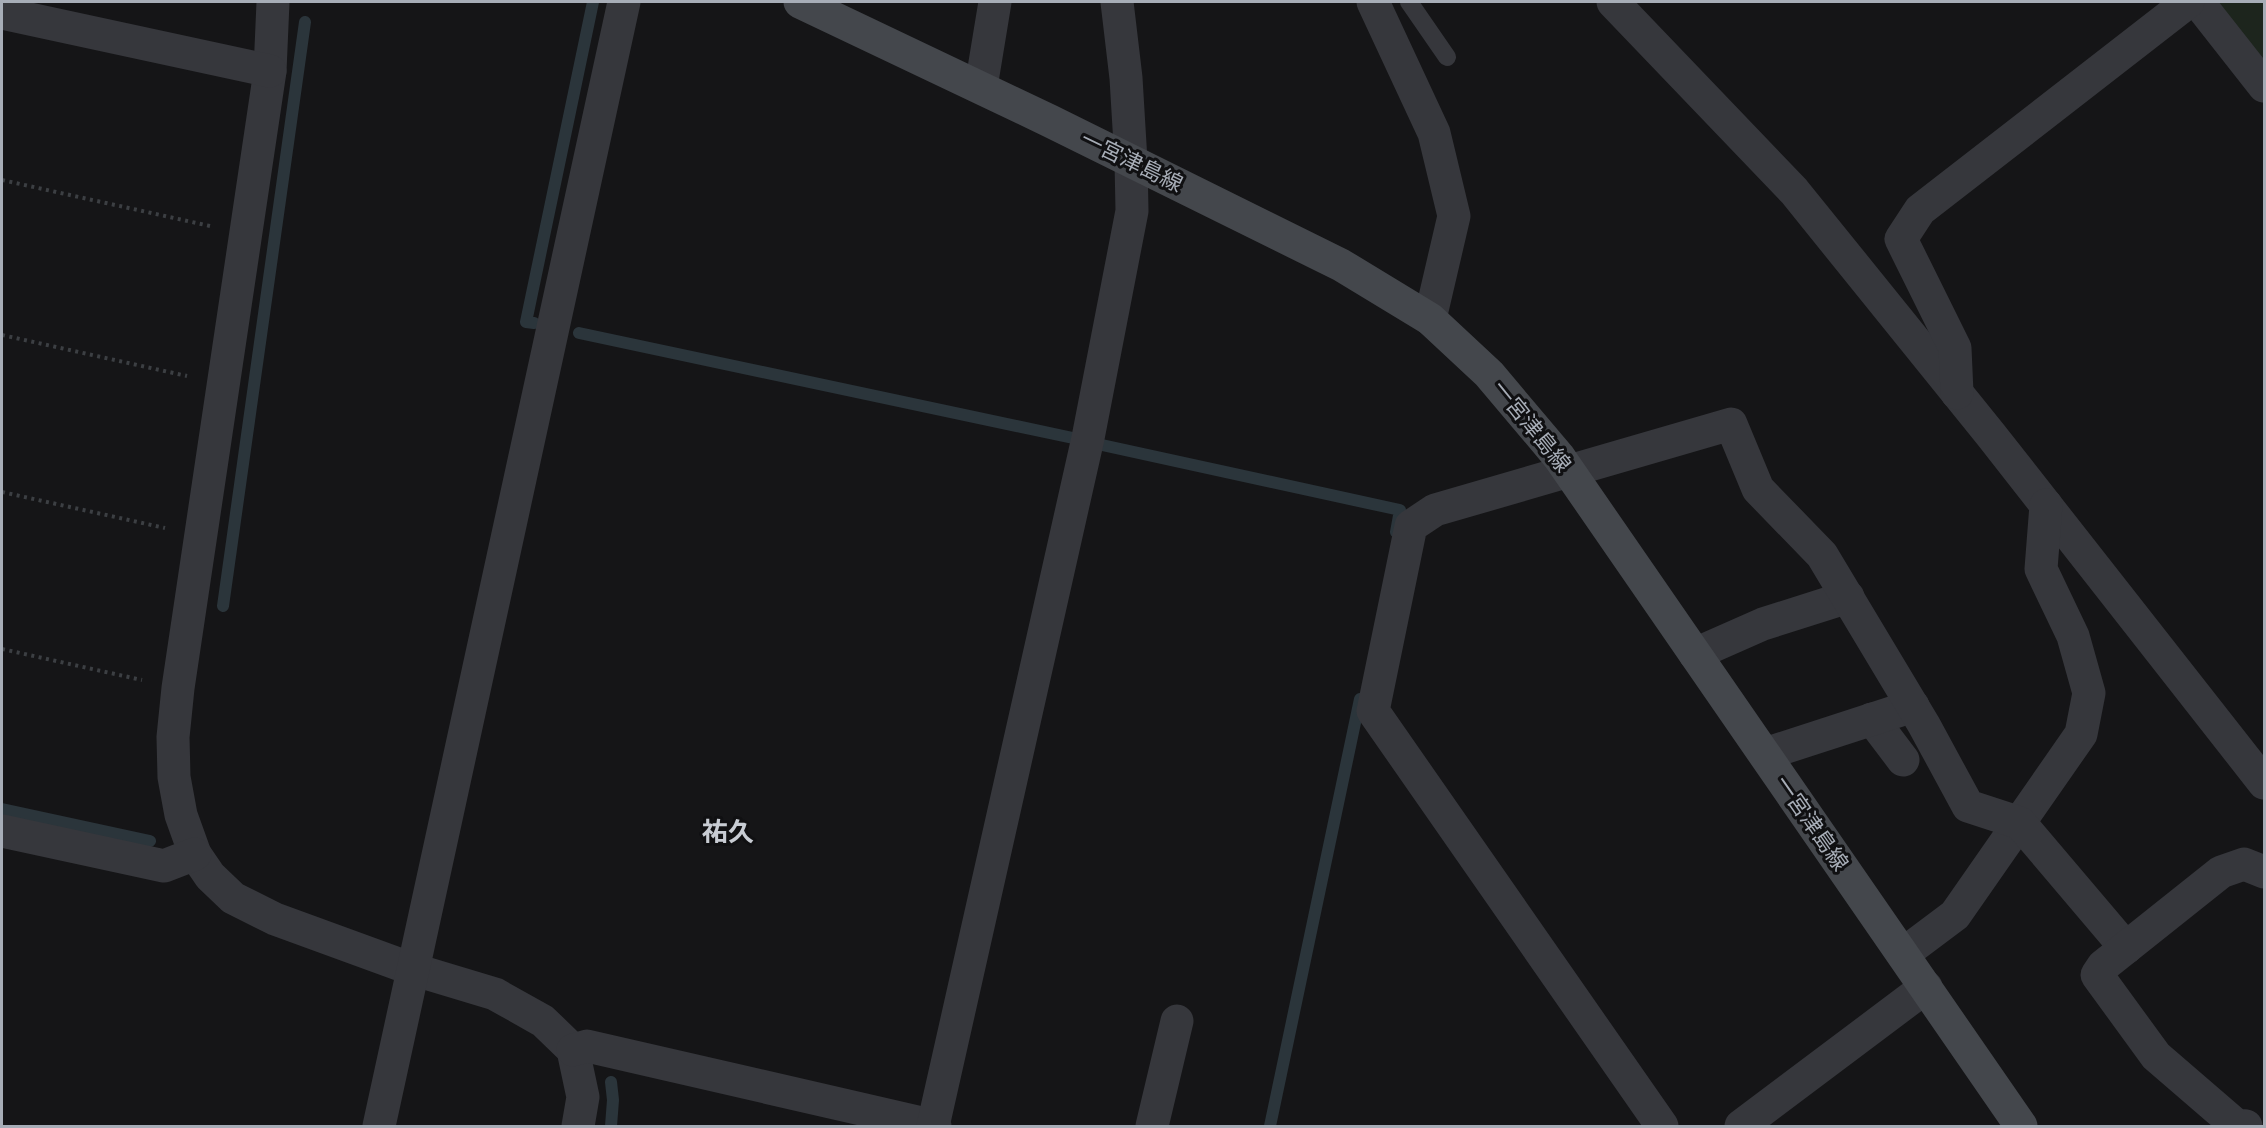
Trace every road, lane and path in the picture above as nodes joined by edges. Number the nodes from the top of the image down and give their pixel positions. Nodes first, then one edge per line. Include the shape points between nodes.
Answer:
1 (273, 2) edge
2 (624, 2) edge
3 (800, 2) edge
4 (995, 2) edge
5 (1117, 2) edge
6 (1372, 2) edge
7 (1409, 2) edge
8 (1612, 2) edge
9 (2188, 2) edge
10 (2198, 2) edge
11 (2, 13) edge
12 (1447, 57) dead end
13 (270, 71) junction
14 (2265, 86) edge
15 (981, 87) junction
16 (1131, 160) junction
17 (2, 180) edge
18 (246, 234) junction
19 (1430, 319) junction
20 (2, 335) edge
21 (223, 384) junction
22 (1957, 393) junction
23 (1568, 471) junction
24 (2, 492) edge
25 (2046, 505) junction
26 (201, 536) junction
27 (1848, 597) junction
28 (2, 648) edge
29 (1695, 654) junction
30 (178, 688) junction
31 (1913, 706) junction
32 (1872, 719) junction
33 (1765, 754) junction
34 (1903, 760) dead end
35 (2265, 783) edge
36 (2020, 823) junction
37 (2, 831) edge
38 (195, 854) junction
39 (2265, 872) edge
40 (2126, 948) junction
41 (1903, 954) junction
42 (412, 969) junction
43 (1926, 987) junction
44 (1177, 1021) dead end
45 (573, 1050) junction
46 (2265, 1123) edge
47 (379, 1126) edge
48 (578, 1126) edge
49 (934, 1126) edge
50 (1152, 1126) edge
51 (1662, 1126) edge
52 (1741, 1126) edge
53 (2021, 1126) edge
54 (2246, 1126) edge
55 (2258, 1126) edge

1 - 13 street
2 - 42 street
3 - 15 main road, 一宮津島線
4 - 15 street
5 - 16 street
6 - 19 street via 1434,134 1454,216
7 - 12 lane
8 - 22 street via 1794,191
9 - 22 street via 1920,210 1901,239 1955,348
10 - 14 street
11 - 13 street
13 - 18 street
15 - 16 main road, 一宮津島線
16 - 19 main road, 一宮津島線 via 1341,265
16 - 49 street via 1132,211 1088,438
17 - 18 path
18 - 21 street
19 - 23 main road, 一宮津島線 via 1490,374
20 - 21 path
21 - 26 street
22 - 25 street
23 - 27 street via 1731,424 1758,489 1822,555
23 - 29 main road, 一宮津島線
23 - 51 street via 1435,510 1411,526 1373,711
24 - 26 path
25 - 35 street
25 - 36 street via 2041,569 2073,636 2089,693 2081,734
26 - 30 street
27 - 29 street via 1763,624
27 - 31 street
28 - 30 path
29 - 33 main road, 一宮津島線
30 - 38 street via 174,777 181,815
31 - 32 street
31 - 36 street via 1968,806
32 - 33 street
32 - 34 street
33 - 41 main road, 一宮津島線
36 - 40 street
36 - 41 street via 1955,915
37 - 38 street via 164,866
38 - 42 street via 210,876 233,898 275,919
39 - 40 street via 2244,864 2221,872
40 - 54 street via 2097,975 2156,1056 2236,1125
41 - 43 main road, 一宮津島線
42 - 45 street via 495,994 543,1021
42 - 47 street
43 - 52 street
43 - 53 main road, 一宮津島線
44 - 50 street
45 - 48 street via 583,1097
45 - 49 street via 587,1046
46 - 55 street

